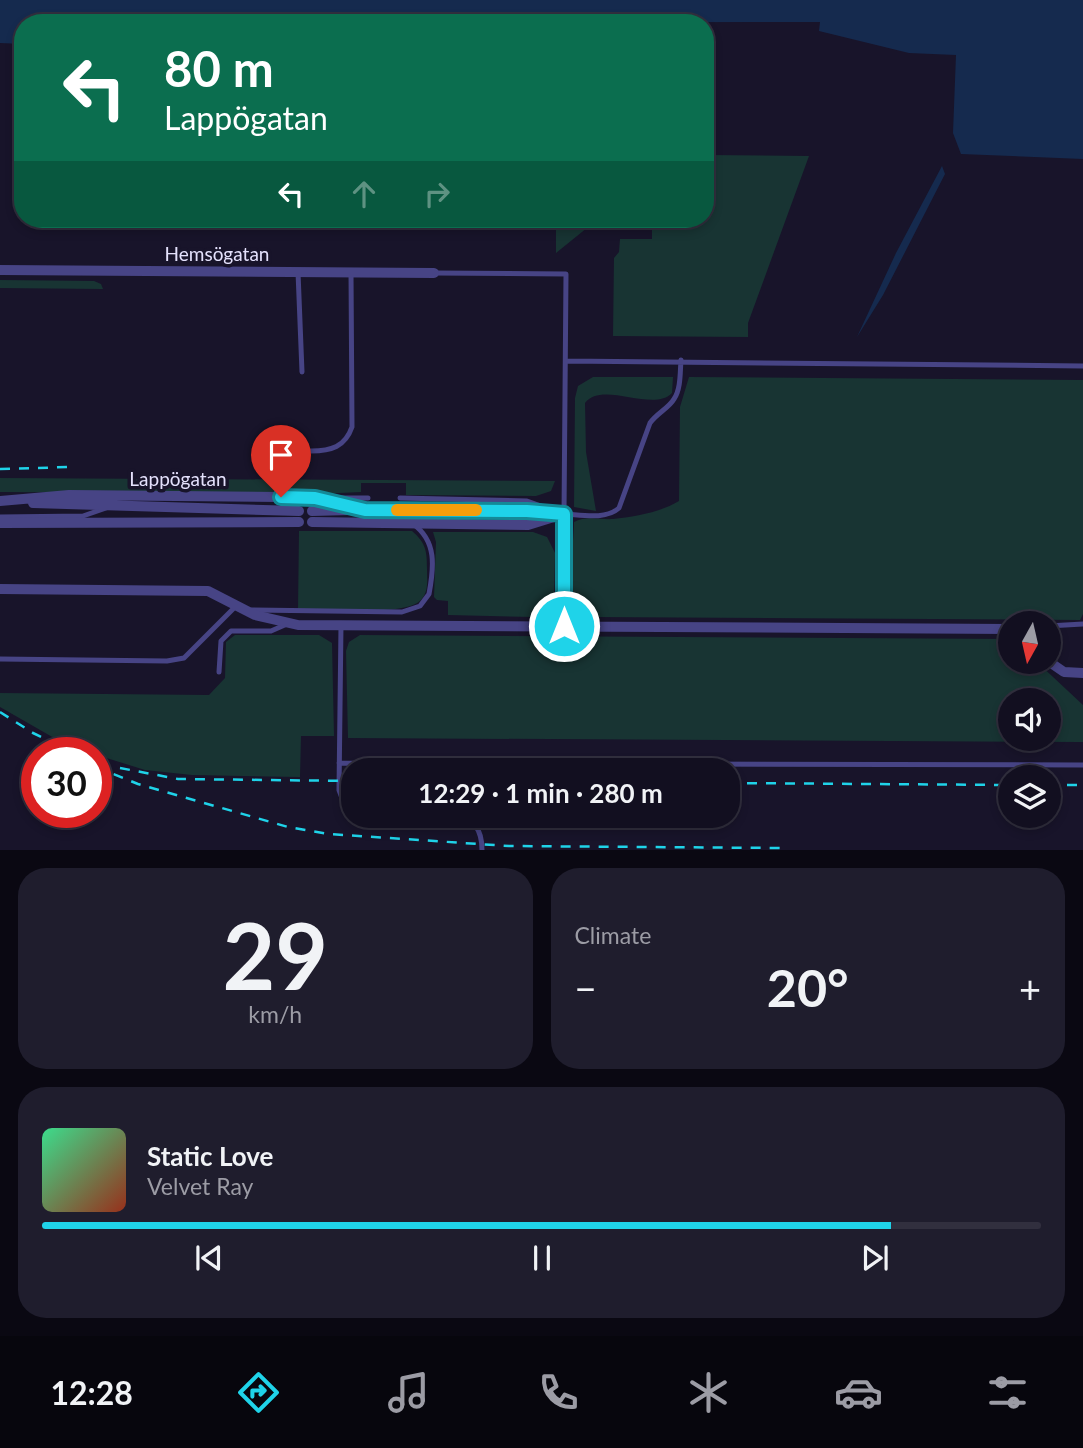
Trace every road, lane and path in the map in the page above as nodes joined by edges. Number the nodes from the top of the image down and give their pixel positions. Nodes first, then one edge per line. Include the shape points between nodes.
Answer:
1 (0, 270) edge
2 (298, 272) junction
3 (351, 272) junction
4 (434, 273) joint
5 (681, 360) junction
6 (566, 361) junction
7 (1083, 366) edge
8 (302, 372) dead end
9 (311, 451) dead end
10 (315, 498) junction
11 (368, 498) dead end
12 (400, 498) dead end
13 (0, 501) edge
14 (116, 506) junction
15 (365, 510) junction
16 (299, 511) dead end
17 (312, 511) dead end
18 (564, 514) junction
19 (0, 517) edge
20 (299, 522) dead end
21 (312, 522) dead end
22 (0, 523) edge
23 (413, 524) junction
24 (0, 590) edge
25 (241, 607) junction
26 (287, 624) junction
27 (1083, 624) edge
28 (341, 625) junction
29 (1061, 625) edge
30 (564, 626) junction
31 (998, 629) edge
32 (0, 659) edge
33 (1061, 670) edge
34 (219, 672) dead end
35 (1083, 673) edge
36 (339, 763) junction
37 (1083, 765) edge
38 (341, 788) edge
39 (477, 828) edge
40 (482, 849) edge

1 - 2 street, Hemsögatan
2 - 3 street, Hemsögatan
2 - 8 lane
3 - 4 street, Hemsögatan
3 - 9 lane via 352,427 342,444
4 - 6 lane via 566,274
5 - 6 lane
5 - 7 lane
5 - 18 lane via 678,392 650,423 619,508 602,515
6 - 18 lane
10 - 11 lane
10 - 13 street, Lappögatan via 69,495
10 - 15 street, Lappögatan
12 - 18 lane via 527,501
13 - 14 street
14 - 16 street
14 - 19 lane via 83,516
15 - 17 street
15 - 18 street, Lappögatan
18 - 23 street via 528,525
18 - 30 street
20 - 22 street
21 - 23 street
23 - 25 lane via 427,536 431,551 429,594 415,609
24 - 25 street via 208,591
25 - 26 street
25 - 32 lane via 184,658
26 - 28 street
26 - 34 lane via 271,631 231,631 221,641
27 - 29 lane
28 - 30 street
28 - 36 lane
30 - 31 street
33 - 35 street
36 - 37 lane
36 - 38 lane
39 - 40 lane

